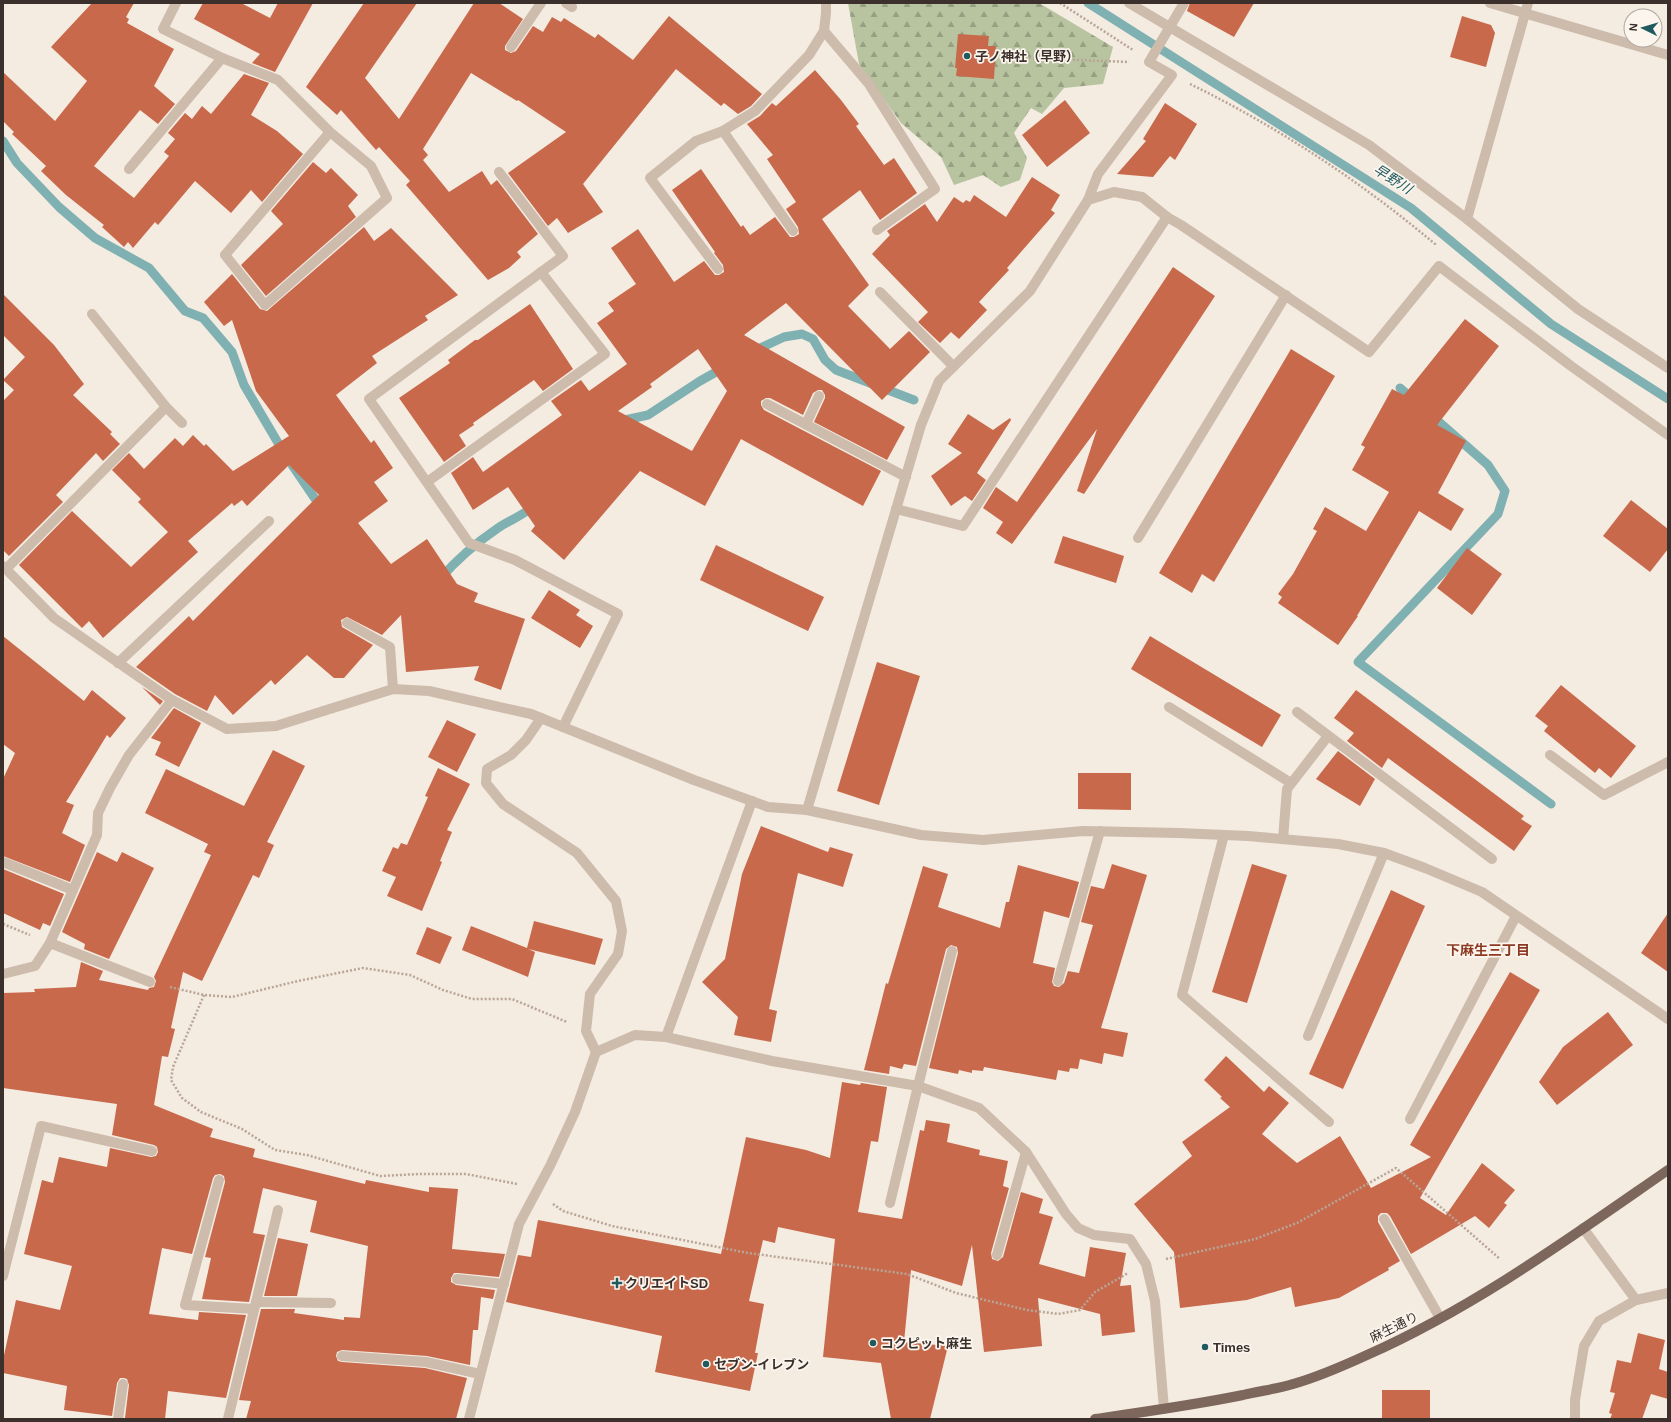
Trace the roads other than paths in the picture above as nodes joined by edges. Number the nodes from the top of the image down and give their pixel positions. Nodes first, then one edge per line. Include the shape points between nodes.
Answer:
1 (176, 3) edge
2 (542, 3) edge
3 (826, 3) edge
4 (1129, 3) edge
5 (1184, 3) edge
6 (1490, 3) edge
7 (1528, 3) edge
8 (1525, 13) junction
9 (824, 31) junction
10 (1167, 31) junction
11 (511, 47) dead end
12 (1668, 55) edge
13 (222, 58) junction
14 (723, 131) junction
15 (330, 132) junction
16 (129, 169) dead end
17 (499, 172) dead end
18 (1088, 200) junction
19 (1167, 217) junction
20 (1467, 219) junction
21 (793, 230) dead end
22 (877, 230) dead end
23 (718, 269) dead end
24 (541, 272) junction
25 (880, 292) dead end
26 (1286, 295) junction
27 (92, 314) dead end
28 (954, 366) junction
29 (1668, 368) edge
30 (819, 396) dead end
31 (767, 404) dead end
32 (166, 407) junction
33 (182, 423) dead end
34 (806, 424) junction
35 (1668, 435) edge
36 (906, 477) junction
37 (427, 482) junction
38 (896, 509) junction
39 (269, 521) dead end
40 (1138, 538) dead end
41 (4, 568) edge
42 (347, 623) dead end
43 (118, 662) junction
44 (393, 689) junction
45 (172, 700) junction
46 (1169, 707) dead end
47 (1297, 712) dead end
48 (541, 718) junction
49 (563, 727) junction
50 (1328, 736) junction
51 (1550, 755) dead end
52 (1668, 762) edge
53 (1291, 783) junction
54 (752, 801) junction
55 (807, 810) junction
56 (1100, 832) junction
57 (1224, 835) junction
58 (1283, 839) junction
59 (1384, 853) junction
60 (1492, 858) dead end
61 (3, 862) edge
62 (74, 890) junction
63 (1516, 916) junction
64 (50, 943) junction
65 (952, 951) dead end
66 (3, 974) edge
67 (1058, 981) dead end
68 (150, 982) road end
69 (1668, 1019) edge
70 (1308, 1036) dead end
71 (666, 1037) junction
72 (596, 1052) junction
73 (918, 1086) junction
74 (1410, 1120) dead end
75 (1329, 1122) dead end
76 (152, 1151) dead end
77 (1026, 1152) junction
78 (1668, 1170) edge
79 (219, 1180) dead end
80 (890, 1203) dead end
81 (278, 1210) dead end
82 (1384, 1219) dead end
83 (1583, 1228) junction
84 (997, 1255) dead end
85 (3, 1276) edge
86 (457, 1280) dead end
87 (504, 1284) junction
88 (1668, 1293) edge
89 (1636, 1300) junction
90 (331, 1303) dead end
91 (255, 1306) junction
92 (1440, 1318) junction
93 (342, 1356) dead end
94 (480, 1374) junction
95 (122, 1384) dead end
96 (1164, 1409) junction
97 (118, 1419) edge
98 (228, 1419) edge
99 (469, 1419) edge
100 (1095, 1419) edge
101 (1575, 1419) edge

1 - 13 street via 163,29
2 - 11 street
3 - 9 street
4 - 10 street
5 - 10 street
6 - 8 street
7 - 8 street
8 - 12 street
8 - 20 street
9 - 14 street via 808,55 755,111
9 - 22 street via 869,84 935,189
10 - 18 street via 1151,60 1172,75 1098,174
10 - 20 street via 1369,145
13 - 15 street via 278,80
13 - 16 street
14 - 21 street
14 - 23 street via 696,141 650,178
15 - 15 street via 372,166 387,198 265,305 225,255
17 - 24 street via 563,256
18 - 19 street via 1114,192 1142,197
18 - 28 street via 1030,291
19 - 26 street
19 - 38 street via 963,526
20 - 29 street via 1578,309
24 - 37 street via 369,399
24 - 37 street via 605,354
25 - 28 street
26 - 35 street via 1369,352 1439,266 1571,366
26 - 40 street
27 - 32 street
28 - 36 street via 939,381 921,425
30 - 34 street
31 - 34 street
32 - 33 street
32 - 41 street
34 - 36 street
36 - 38 street
37 - 49 street via 469,543 515,560 618,614
38 - 55 street
39 - 43 street
41 - 43 street via 54,618
42 - 44 street via 390,647
43 - 45 street
44 - 45 street via 276,726 227,729
44 - 48 street via 429,691
45 - 62 street via 129,755 110,788 98,813 97,835
46 - 53 street
47 - 50 street
48 - 49 street
48 - 72 street via 526,740 511,755 487,769 486,783 504,804 577,853 616,901 622,931 618,954 590,994 586,1031
49 - 54 street
50 - 53 street
50 - 60 street
51 - 52 street via 1604,795
53 - 58 street via 1287,789
54 - 55 street via 768,807
54 - 71 street
55 - 56 street via 921,835 983,840 1083,831
56 - 57 street
56 - 67 street
57 - 58 street
57 - 75 street via 1182,995
58 - 59 street via 1338,844
59 - 63 street via 1482,892
59 - 70 street
61 - 62 street
62 - 64 street
63 - 69 street
63 - 74 street
64 - 66 street via 35,966
64 - 68 street
65 - 73 street
71 - 72 street via 635,1035
71 - 73 street via 772,1061
72 - 87 street via 575,1112 519,1224
73 - 77 street via 979,1108
73 - 80 street
76 - 85 street via 41,1126
77 - 84 street
77 - 96 street via 1078,1228 1094,1235 1130,1238 1146,1264 1155,1301
78 - 83 main road, 麻生通り
79 - 91 street via 185,1305
81 - 91 street
82 - 92 street
83 - 89 street
83 - 92 main road, 麻生通り via 1508,1278
86 - 87 street
87 - 94 street
88 - 89 street
89 - 101 street via 1599,1321 1584,1346 1575,1400
90 - 91 street
91 - 98 street
92 - 96 main road, 麻生通り via 1391,1344 1292,1385
93 - 94 street via 426,1362
94 - 99 street
95 - 97 street
96 - 100 main road, 麻生通り

